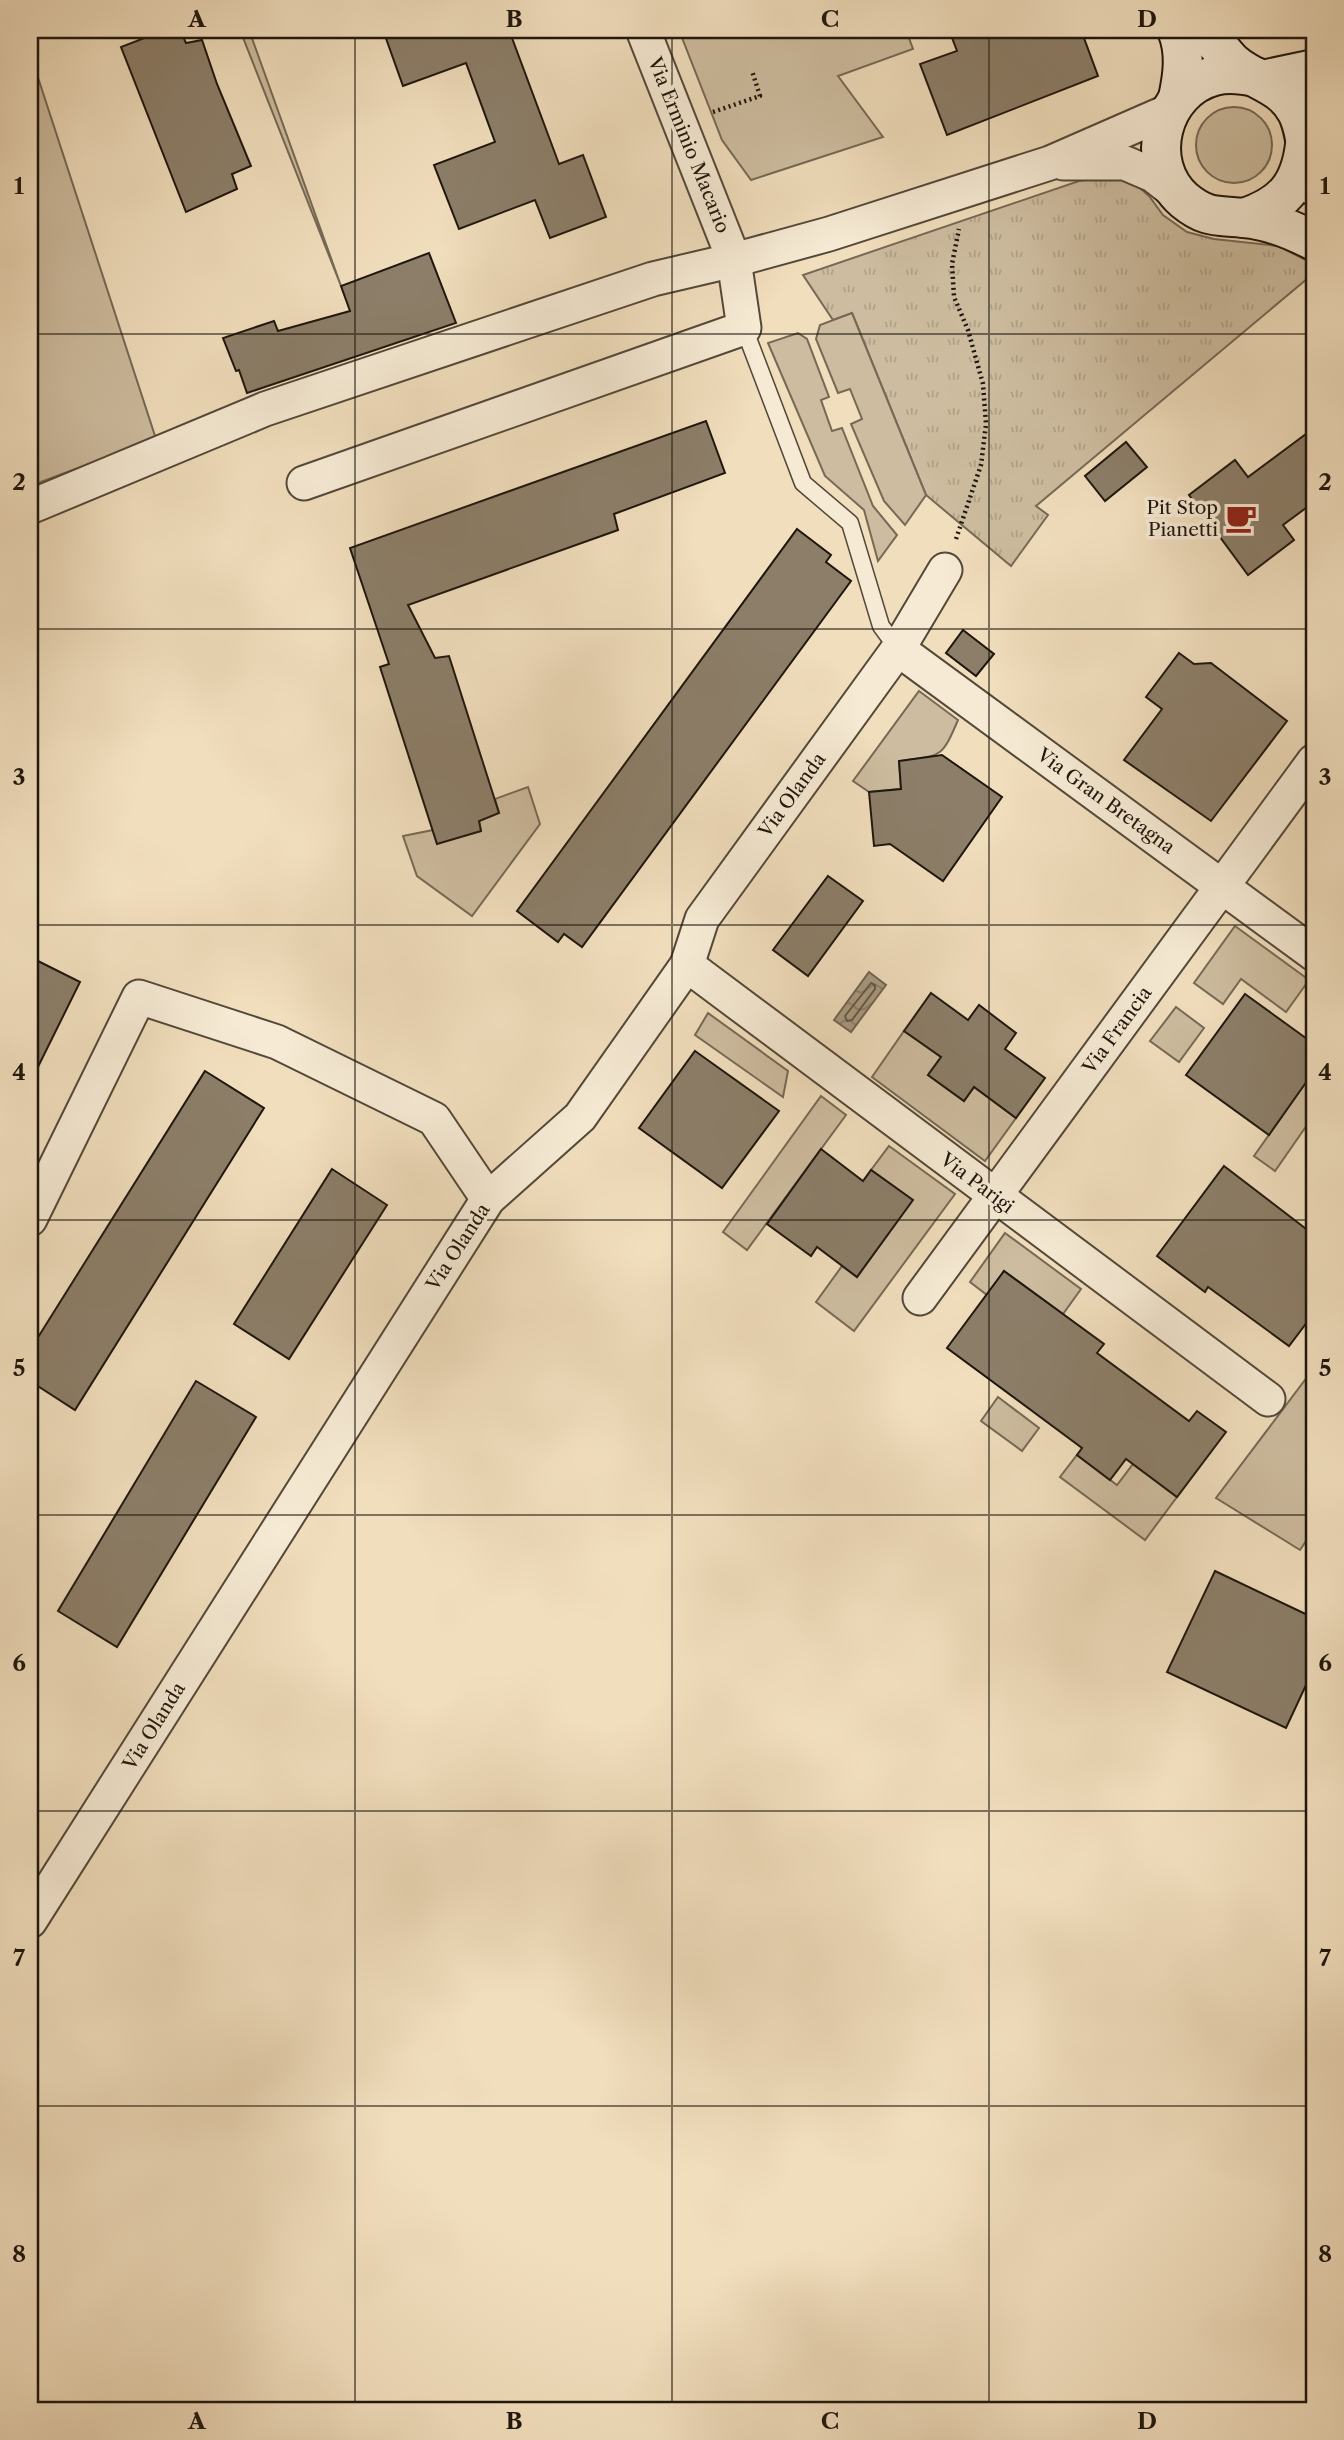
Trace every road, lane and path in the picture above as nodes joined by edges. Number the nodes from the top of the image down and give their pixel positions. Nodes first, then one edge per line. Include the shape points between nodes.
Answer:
1 (643, 30) edge
2 (1177, 30) edge
3 (1204, 30) edge
4 (1314, 69) edge
5 (752, 71) dead end
6 (1259, 78) junction
7 (1174, 104) junction
8 (711, 113) dead end
9 (1308, 124) edge
10 (1050, 163) junction
11 (1314, 186) edge
12 (969, 189) junction
13 (1182, 198) junction
14 (1244, 218) junction
15 (1314, 241) edge
16 (734, 260) junction
17 (744, 328) junction
18 (304, 484) dead end
19 (30, 507) edge
20 (945, 570) joint
21 (898, 649) junction
22 (1314, 761) edge
23 (1222, 886) junction
24 (1314, 954) edge
25 (687, 965) junction
26 (994, 1197) junction
27 (488, 1199) junction
28 (30, 1219) edge
29 (920, 1298) dead end
30 (1268, 1399) dead end
31 (30, 1921) edge

1 - 16 street, Via Erminio Macario
2 - 7 main road via 1184,71
3 - 6 main road via 1234,64
4 - 6 main road
5 - 8 path via 760,96
6 - 7 main road via 1235,73 1214,76 1195,84
6 - 9 main road via 1287,98
7 - 10 street
7 - 13 main road via 1161,133 1161,157 1168,179
9 - 11 main road
9 - 14 main road via 1302,166 1294,184 1272,206
10 - 12 street
10 - 13 street via 1125,163 1153,175
12 - 16 street
12 - 20 path via 952,264 954,297 983,384 986,424 981,465
13 - 14 main road via 1200,211
14 - 15 main road via 1292,230
16 - 17 street, Via Erminio Macario
16 - 19 street via 653,279 265,410
17 - 18 street
17 - 21 lane via 803,483 850,523 881,626
20 - 21 street, Via Olanda
21 - 23 street, Via Gran Bretagna
21 - 25 street, Via Olanda via 702,919
22 - 23 street, Via Francia
23 - 24 street, Via Gran Bretagna
23 - 26 street, Via Francia
25 - 26 street, Via Parigi
25 - 27 street, Via Olanda via 580,1116
26 - 29 street, Via Francia
26 - 30 street, Via Parigi
27 - 28 street via 434,1119 277,1042 139,997
27 - 31 street, Via Olanda

